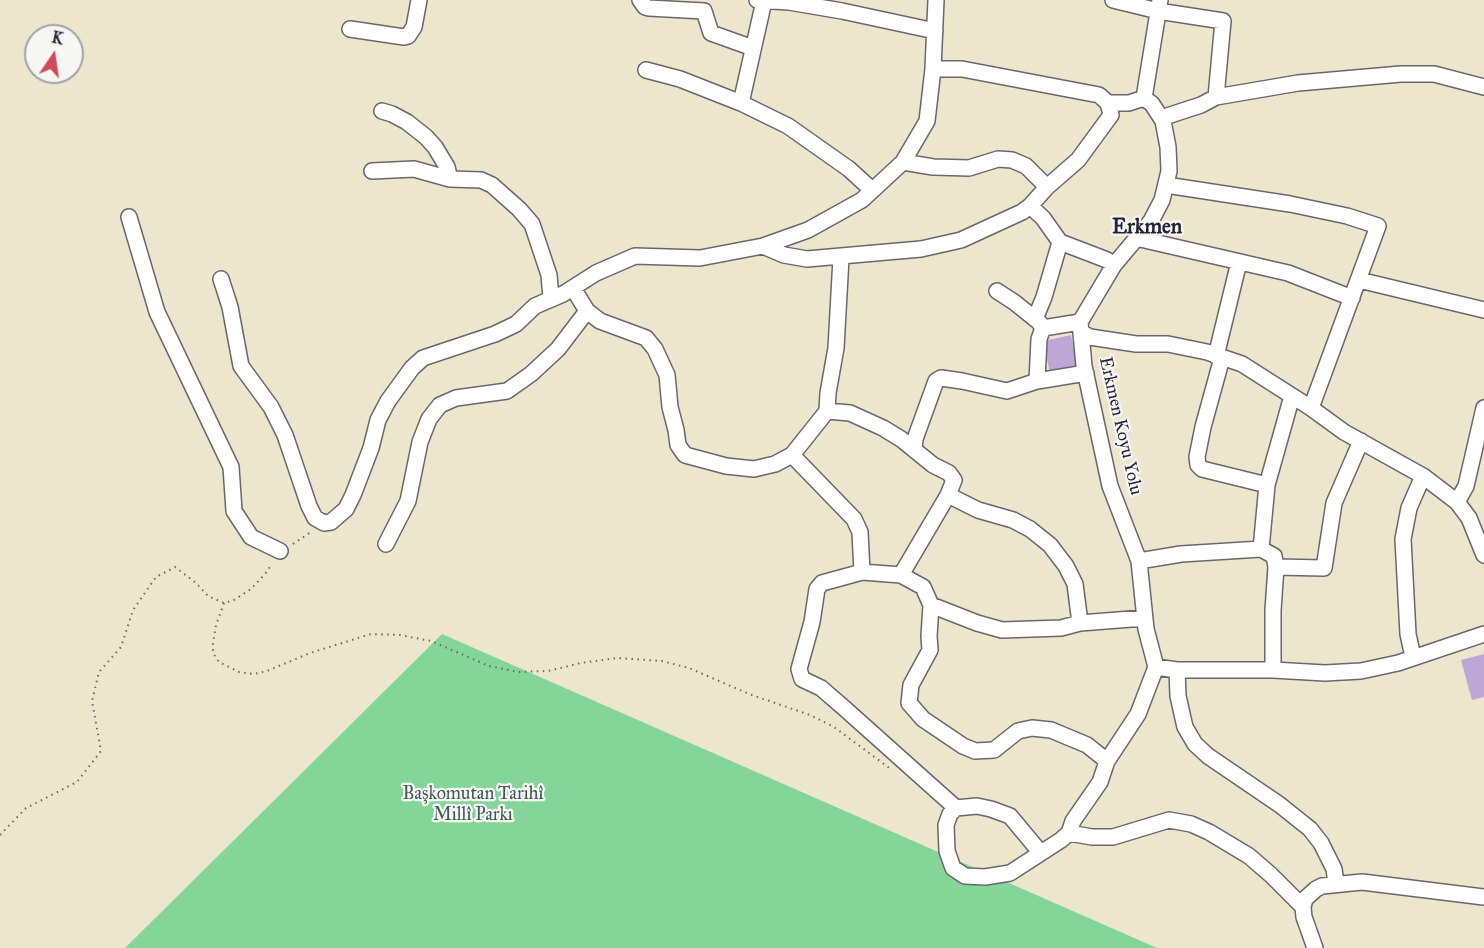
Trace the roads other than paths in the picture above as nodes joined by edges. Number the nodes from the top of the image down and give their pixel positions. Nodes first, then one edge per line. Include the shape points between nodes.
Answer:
1 (419, 0) edge
2 (640, 0) edge
3 (936, 0) edge
4 (1113, 0) edge
5 (761, 1) edge
6 (1159, 5) edge
7 (350, 29) dead end
8 (935, 31) junction
9 (753, 48) junction
10 (933, 69) junction
11 (646, 70) dead end
12 (1484, 87) edge
13 (1216, 97) junction
14 (1144, 98) junction
15 (1108, 103) junction
16 (741, 104) junction
17 (382, 111) dead end
18 (1161, 118) junction
19 (903, 162) junction
20 (372, 171) dead end
21 (450, 179) junction
22 (1166, 184) junction
23 (1047, 187) junction
24 (872, 190) junction
25 (1029, 206) junction
26 (129, 217) dead end
27 (1136, 238) junction
28 (1060, 242) junction
29 (763, 246) junction
30 (841, 258) junction
31 (1239, 262) junction
32 (1114, 265) junction
33 (221, 279) dead end
34 (1359, 280) junction
35 (573, 288) junction
36 (997, 291) dead end
37 (551, 298) junction
38 (1352, 298) junction
39 (1484, 310) edge
40 (587, 311) junction
41 (1039, 324) junction
42 (1080, 327) junction
43 (1219, 357) junction
44 (1086, 373) junction
45 (1036, 381) junction
46 (1292, 396) junction
47 (1311, 408) junction
48 (1484, 408) edge
49 (827, 411) junction
50 (1360, 441) junction
51 (914, 449) junction
52 (792, 455) junction
53 (1423, 476) junction
54 (1267, 485) junction
55 (948, 495) junction
56 (1457, 502) junction
57 (386, 544) dead end
58 (1261, 549) junction
59 (280, 551) road end
60 (1484, 555) edge
61 (1139, 561) junction
62 (1276, 567) junction
63 (862, 572) junction
64 (901, 575) junction
65 (931, 605) junction
66 (1144, 618) junction
67 (1080, 623) junction
68 (1484, 634) edge
69 (1413, 657) junction
70 (1156, 667) junction
71 (1177, 670) junction
72 (1273, 670) junction
73 (1107, 760) junction
74 (956, 808) junction
75 (1070, 833) junction
76 (1040, 852) junction
77 (1336, 884) junction
78 (1484, 897) edge
79 (1303, 906) junction
80 (1315, 948) edge

1 - 7 street via 414,27 408,36
2 - 9 street via 650,8 704,11 711,33
3 - 8 street
4 - 6 street
5 - 8 street via 842,11
5 - 9 street
6 - 13 street via 1223,21
6 - 14 street
8 - 10 street
9 - 16 street
10 - 15 street via 962,69 1099,95
10 - 19 street via 927,121
11 - 16 street
12 - 13 street via 1434,74 1401,74 1298,83
13 - 18 street
14 - 15 street via 1129,104
14 - 18 street
15 - 23 street via 1111,115 1105,125 1078,160
16 - 24 street via 788,126
17 - 21 street via 407,122 426,137 441,157
18 - 22 street via 1168,147
19 - 23 street via 969,168 998,159 1012,160 1026,166
19 - 24 street
20 - 21 street via 414,169
21 - 37 street via 482,180 492,185 532,224 549,275
22 - 27 street via 1162,201
22 - 34 street via 1290,204 1378,226
23 - 25 street
24 - 29 street via 862,200 808,230
25 - 28 street
25 - 30 street via 961,240
26 - 59 street via 157,312 231,467 234,512 251,537
27 - 31 street
27 - 32 street
28 - 32 street
28 - 41 street
29 - 30 street via 807,259
29 - 35 street via 700,258 635,256
30 - 49 street via 836,348
31 - 38 street via 1288,273
31 - 43 street
32 - 42 street
33 - 37 street via 241,366 271,407 285,435 309,507 315,518 324,523 346,509 378,420 412,368 423,358 516,324 535,306
34 - 38 street
34 - 39 street
35 - 37 street
35 - 40 street
36 - 41 street
38 - 47 street
40 - 52 street via 600,321 646,338 655,349 667,375 678,446 685,455 754,469
40 - 57 street via 558,349 507,391 456,398 440,405 429,419 420,442 408,501
41 - 42 street
41 - 45 street
42 - 43 street via 1090,337 1168,344
42 - 44 street, Erkmen Koyu Yolu
43 - 46 street via 1242,364
43 - 54 street via 1198,465
44 - 45 street
44 - 61 street, Erkmen Koyu Yolu via 1110,486
45 - 51 street via 1007,391 941,378 936,381
46 - 47 street
46 - 54 street
47 - 50 street
48 - 56 street via 1466,486
49 - 51 street via 850,413 884,428
49 - 52 street
50 - 53 street
50 - 62 street via 1334,503 1324,568
51 - 55 street via 949,473 954,480
52 - 63 street via 854,519 860,532
53 - 56 street
53 - 69 street via 1409,508 1403,539 1407,634
54 - 58 street
55 - 64 street
55 - 67 street via 978,510 1022,524 1050,545 1075,585
56 - 60 street via 1469,518
58 - 61 street
58 - 62 street via 1274,556
61 - 66 street, Erkmen Koyu Yolu
62 - 72 street
63 - 64 street
63 - 74 street via 817,589 799,669 802,679 821,688
64 - 65 street via 923,587
65 - 67 street via 1002,630 1061,628
65 - 73 street via 930,650 911,685 909,703 923,719 975,751 994,750 1018,731 1032,728 1051,730 1087,745
66 - 67 street
66 - 70 street, Erkmen Koyu Yolu
68 - 69 street
69 - 72 street via 1361,671
70 - 71 street
70 - 73 street via 1138,714
71 - 72 street
71 - 77 street via 1185,727 1195,744 1310,829 1334,869
73 - 75 street via 1100,782 1073,821
74 - 76 street via 977,806 1010,816
74 - 76 street via 946,825 947,851 953,868 965,876 1010,873
75 - 76 street
75 - 79 street via 1113,837 1169,820 1191,824 1249,856
77 - 78 street via 1362,882
77 - 79 street via 1316,889
79 - 80 street

